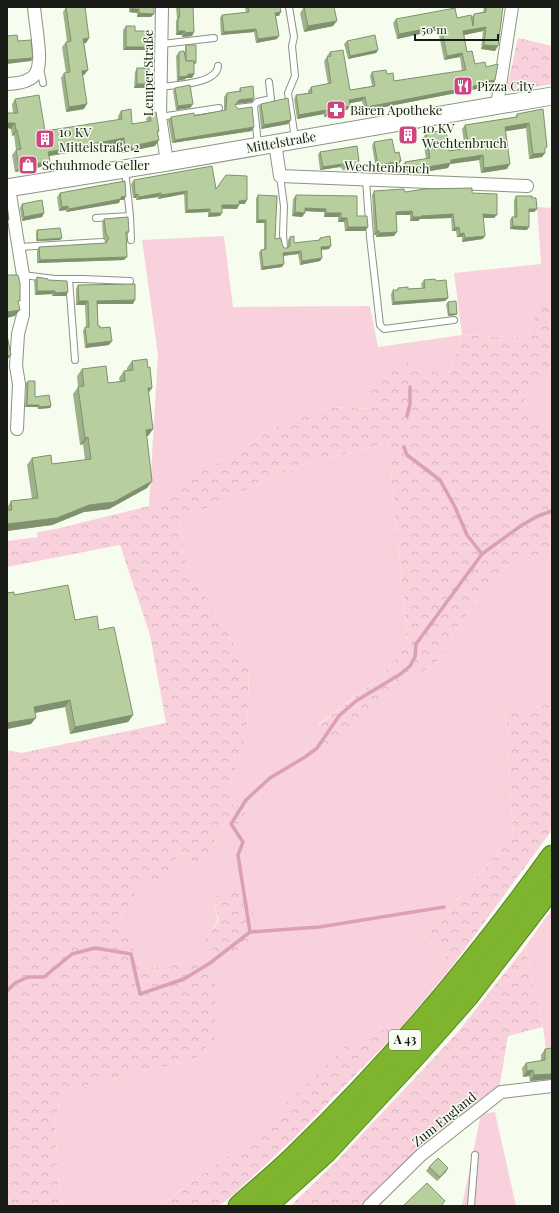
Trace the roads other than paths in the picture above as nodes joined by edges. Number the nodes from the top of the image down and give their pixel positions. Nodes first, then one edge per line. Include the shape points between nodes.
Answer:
1 (34, 7) edge
2 (162, 7) edge
3 (289, 7) edge
4 (512, 7) edge
5 (214, 38) dead end
6 (162, 44) junction
7 (40, 66) junction
8 (218, 66) dead end
9 (269, 82) dead end
10 (43, 83) dead end
11 (7, 84) edge
12 (160, 87) junction
13 (552, 96) edge
14 (497, 105) junction
15 (254, 106) junction
16 (219, 108) dead end
17 (237, 108) edge
18 (160, 117) junction
19 (295, 140) junction
20 (275, 143) junction
21 (258, 146) junction
22 (167, 162) junction
23 (125, 169) junction
24 (280, 176) junction
25 (366, 180) junction
26 (527, 186) dead end
27 (8, 188) edge
28 (130, 216) junction
29 (96, 218) dead end
30 (131, 240) dead end
31 (102, 242) edge
32 (19, 247) junction
33 (284, 247) edge
34 (23, 275) junction
35 (69, 279) junction
36 (130, 281) dead end
37 (454, 320) dead end
38 (75, 360) dead end
39 (17, 429) dead end
40 (552, 856) edge
41 (552, 886) edge
42 (552, 1086) edge
43 (475, 1155) dead end
44 (239, 1206) edge
45 (266, 1206) edge
46 (369, 1206) edge
47 (471, 1206) edge

1 - 7 street
2 - 6 street, Lemper Straße
3 - 19 lane via 294,37 294,76 288,93
4 - 14 street
5 - 6 lane
6 - 12 street, Lemper Straße
7 - 10 lane
7 - 11 street via 28,81
8 - 12 lane via 214,75 204,81
9 - 15 lane via 271,99 257,102
12 - 18 street, Lemper Straße
13 - 14 main road, Mittelstraße
14 - 19 main road, Mittelstraße
15 - 17 lane
15 - 21 lane
16 - 18 lane
18 - 22 street, Lemper Straße
19 - 20 main road, Mittelstraße
20 - 21 main road, Mittelstraße
20 - 24 street
21 - 22 main road, Mittelstraße
22 - 23 main road, Mittelstraße
23 - 27 main road, Mittelstraße
23 - 28 lane
24 - 25 street, Wechtenbruch
24 - 33 lane via 284,206
25 - 26 street, Wechtenbruch
25 - 37 lane via 380,325 384,329
27 - 32 street, Mittelstraße
28 - 29 lane
28 - 30 lane
31 - 32 lane
32 - 34 street, Mittelstraße
34 - 35 lane
34 - 39 street, Mittelstraße via 23,315 18,334 16,366
35 - 36 lane
35 - 38 lane
40 - 44 highway, A 43 via 518,905 383,1066 297,1154
41 - 45 highway, A 43 via 468,996 414,1057 326,1152
42 - 46 street, Zum England via 500,1092 421,1155
43 - 47 lane

